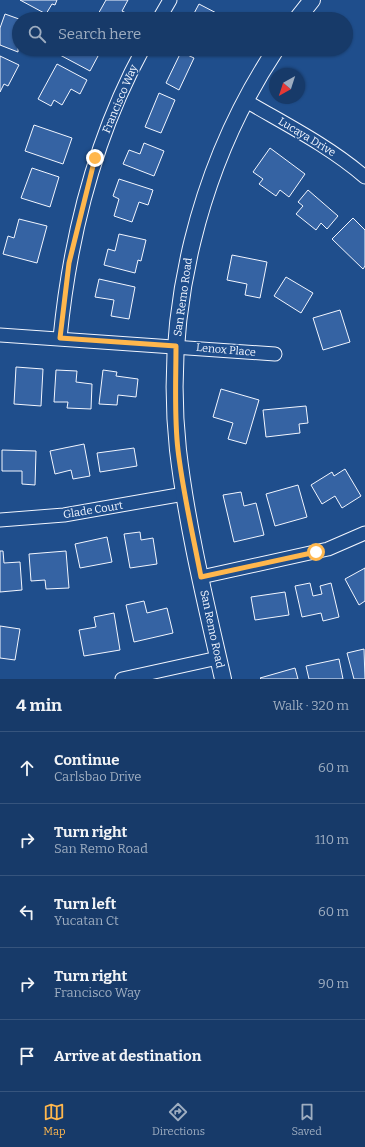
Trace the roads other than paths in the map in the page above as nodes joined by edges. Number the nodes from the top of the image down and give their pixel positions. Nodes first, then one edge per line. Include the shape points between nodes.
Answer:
1 (170, 0) edge
2 (312, 0) edge
3 (163, 12) edge
4 (303, 12) edge
5 (139, 56) edge
6 (272, 56) edge
7 (246, 101) junction
8 (365, 177) edge
9 (0, 335) edge
10 (60, 338) junction
11 (176, 346) junction
12 (275, 354) dead end
13 (184, 494) junction
14 (0, 520) edge
15 (365, 533) edge
16 (201, 577) junction
17 (218, 658) junction
18 (122, 679) edge
19 (223, 679) edge

1 - 3 street
2 - 4 street
5 - 10 street, Francisco Way via 121,92 93,165 69,263
6 - 7 street, San Remo Road
7 - 8 street, Lucaya Drive via 317,141
7 - 11 street, San Remo Road via 228,135 203,202 189,255
9 - 10 street, Lenox Place
10 - 11 street, Lenox Place
11 - 12 street, Lenox Place
11 - 13 street, San Remo Road via 176,417
13 - 14 street, Glade Court via 64,515
13 - 16 street, San Remo Road
15 - 16 street via 328,549
16 - 17 street, San Remo Road
17 - 18 street
17 - 19 street, San Remo Road

